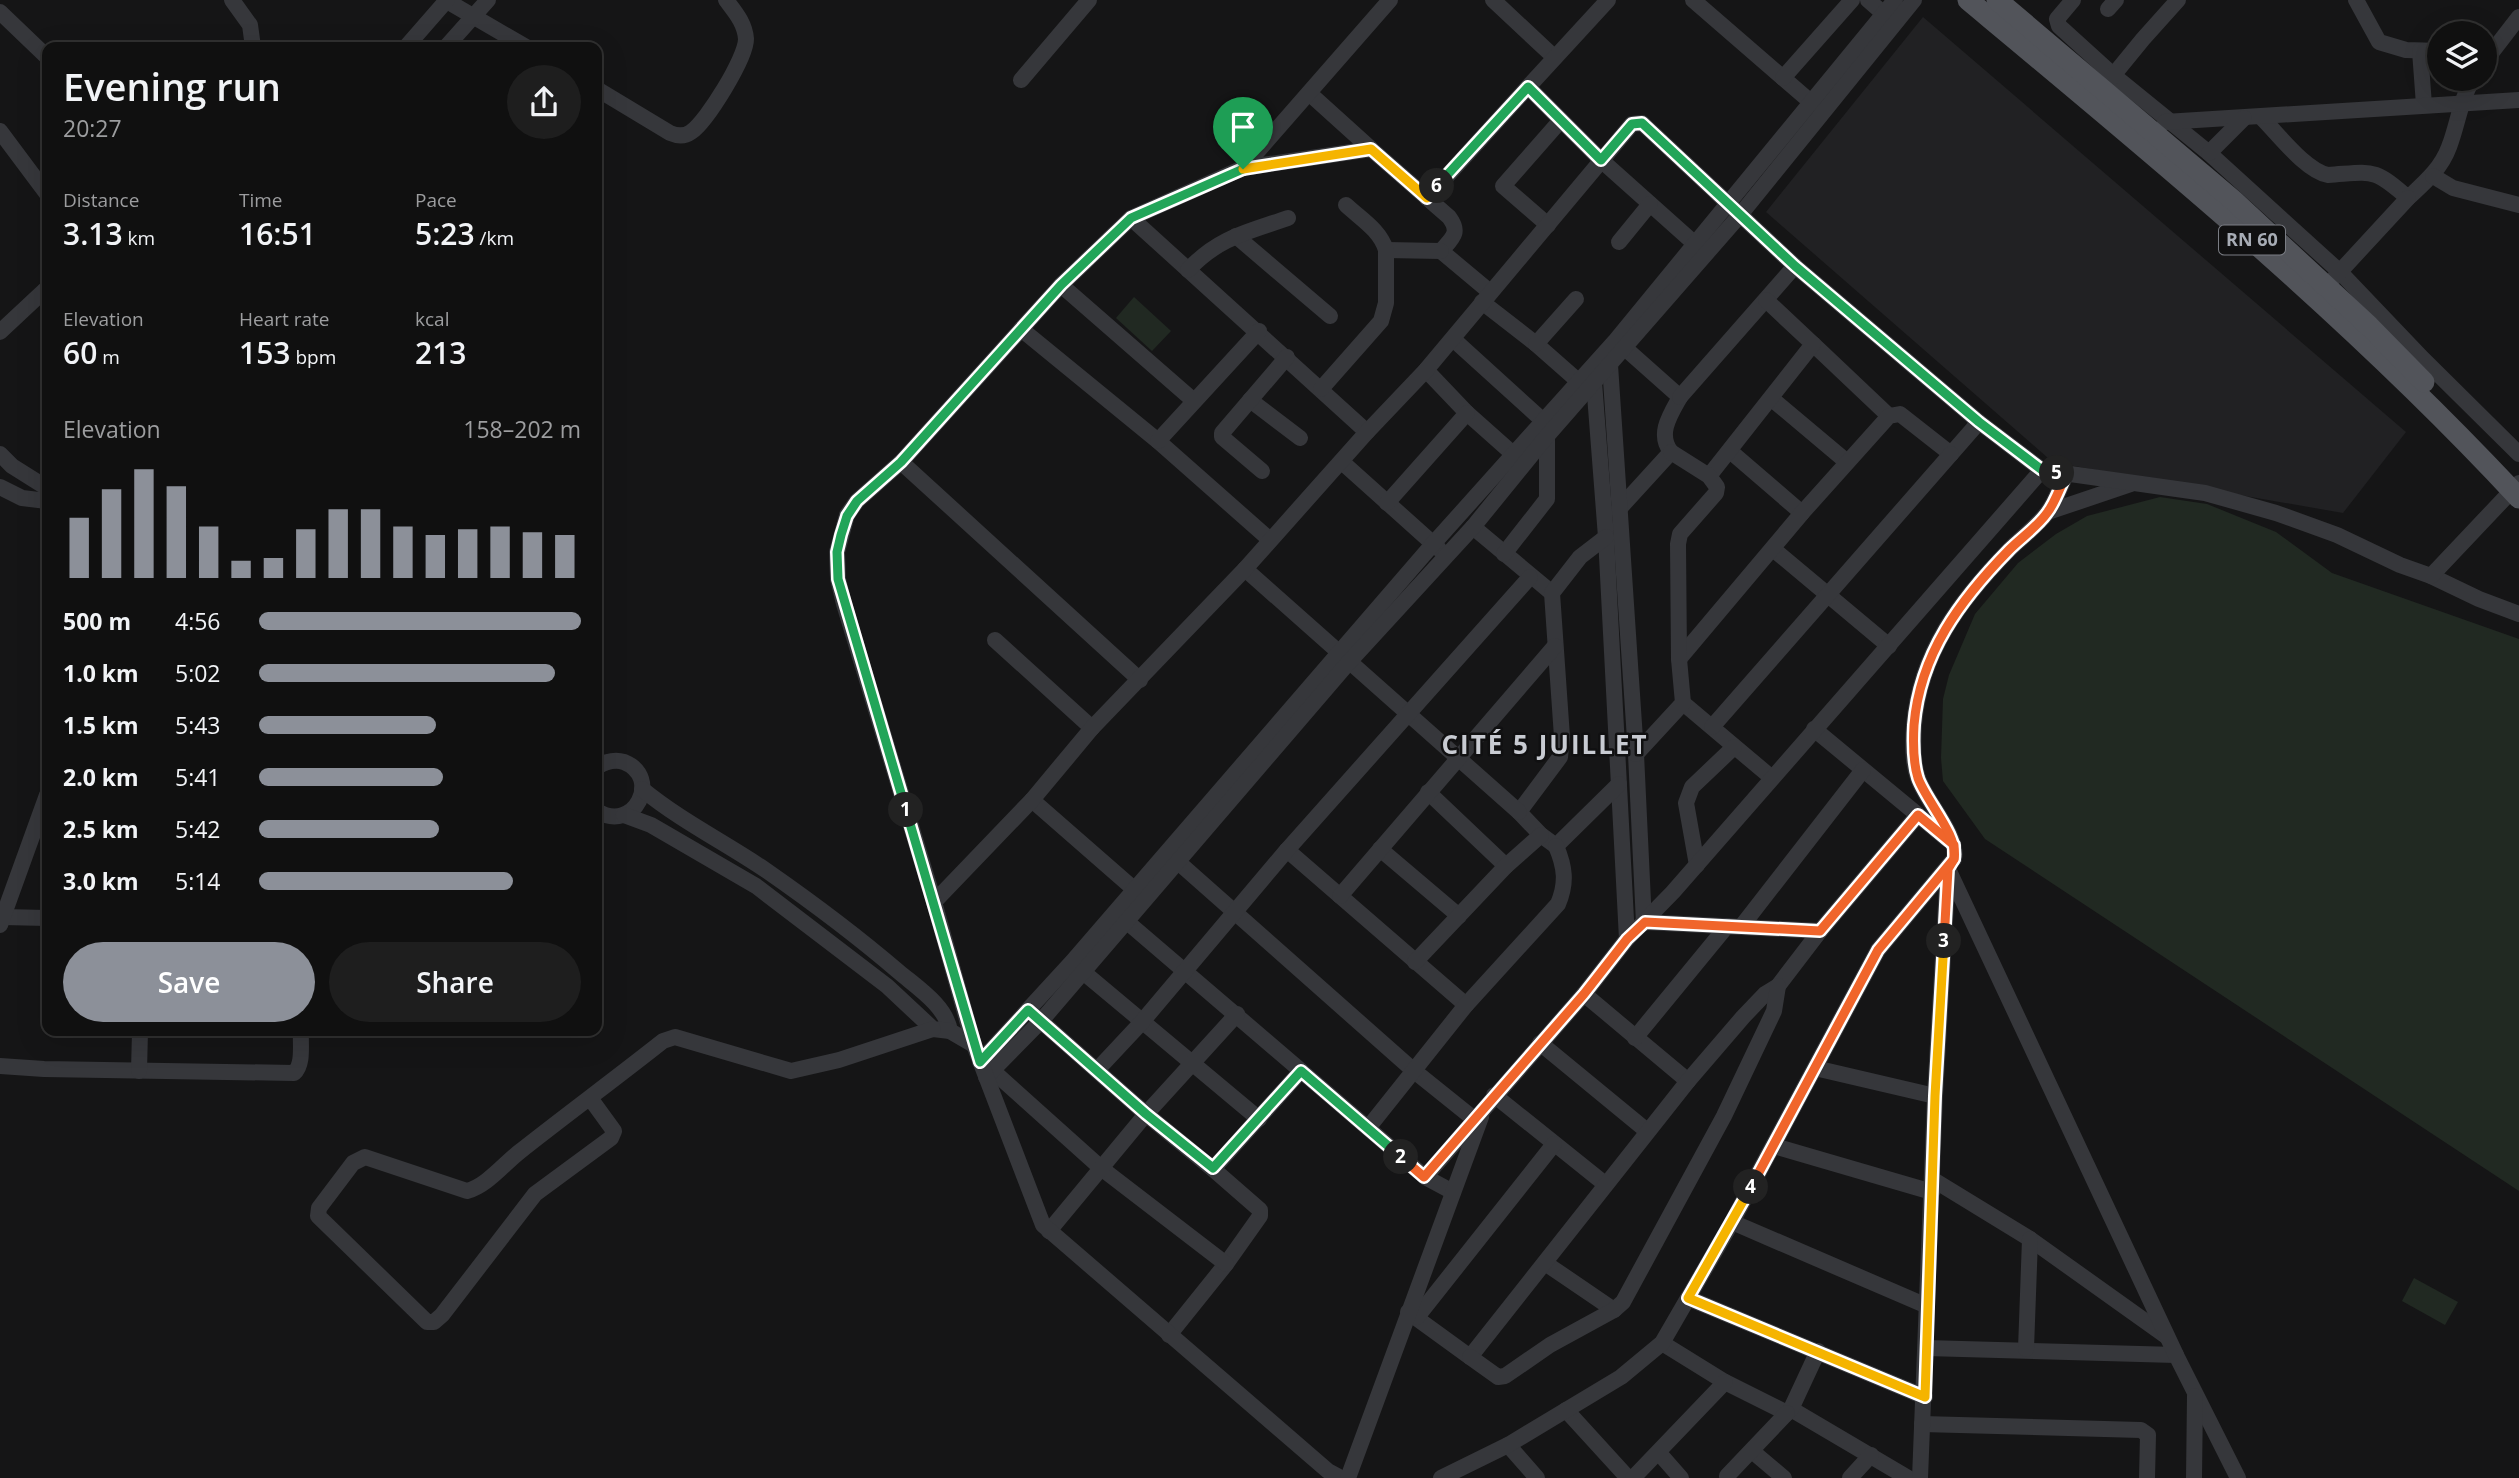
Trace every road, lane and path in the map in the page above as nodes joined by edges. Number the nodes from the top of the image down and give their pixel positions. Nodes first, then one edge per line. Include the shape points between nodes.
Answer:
1 (232, 0) edge
2 (447, 0) edge
3 (488, 0) edge
4 (726, 0) edge
5 (1089, 0) edge
6 (1390, 0) edge
7 (1493, 0) edge
8 (1608, 0) edge
9 (1693, 0) edge
10 (1852, 0) edge
11 (1868, 0) edge
12 (1895, 0) edge
13 (1914, 0) edge
14 (1968, 0) edge
15 (1997, 0) edge
16 (2073, 0) edge
17 (2178, 0) edge
18 (2356, 0) edge
19 (0, 12) edge
20 (1884, 14) junction
21 (2519, 17) edge
22 (472, 18) junction
23 (252, 42) edge
24 (410, 42) edge
25 (450, 42) edge
26 (517, 42) edge
27 (2497, 43) edge
28 (2420, 51) junction
29 (2427, 51) edge
30 (42, 52) edge
31 (1554, 57) junction
32 (1783, 78) junction
33 (1021, 79) dead end
34 (2108, 82) junction
35 (1528, 87) junction
36 (2468, 91) edge
37 (602, 92) edge
38 (1309, 93) junction
39 (2519, 100) edge
40 (1812, 103) junction
41 (2462, 103) junction
42 (2424, 105) junction
43 (2244, 118) junction
44 (2262, 118) junction
45 (1561, 120) junction
46 (2168, 121) junction
47 (2144, 124) junction
48 (0, 131) edge
49 (1371, 149) junction
50 (2209, 153) junction
51 (1601, 160) junction
52 (1243, 169) junction
53 (2432, 176) junction
54 (42, 187) edge
55 (1427, 198) junction
56 (2408, 198) junction
57 (1650, 204) junction
58 (1346, 205) dead end
59 (2519, 205) edge
60 (1734, 210) junction
61 (1131, 218) junction
62 (1288, 218) dead end
63 (1548, 225) junction
64 (1236, 236) junction
65 (1619, 242) dead end
66 (1701, 249) junction
67 (1386, 250) junction
68 (1441, 251) junction
69 (1795, 266) junction
70 (1188, 270) junction
71 (2333, 279) junction
72 (1061, 285) junction
73 (42, 293) edge
74 (1486, 297) junction
75 (1576, 299) dead end
76 (1766, 300) junction
77 (1330, 316) dead end
78 (1021, 329) junction
79 (1259, 331) junction
80 (0, 332) edge
81 (1453, 339) junction
82 (1536, 344) junction
83 (1621, 344) junction
84 (1813, 344) junction
85 (1287, 357) junction
86 (1611, 365) junction
87 (1426, 370) junction
88 (1587, 384) junction
89 (1321, 389) junction
90 (1680, 397) junction
91 (1772, 399) junction
92 (1250, 400) junction
93 (1194, 401) junction
94 (1467, 413) junction
95 (1889, 416) junction
96 (1979, 422) junction
97 (1548, 429) junction
98 (1367, 432) junction
99 (1300, 439) dead end
100 (1158, 440) junction
101 (1730, 451) junction
102 (1671, 453) junction
103 (0, 454) edge
104 (1951, 454) junction
105 (2519, 454) edge
106 (1519, 459) junction
107 (901, 462) junction
108 (1342, 462) junction
109 (1847, 462) junction
110 (2042, 470) junction
111 (1262, 471) dead end
112 (2066, 475) junction
113 (1709, 476) junction
114 (2133, 483) junction
115 (42, 485) edge
116 (0, 487) edge
117 (2517, 487) edge
118 (42, 501) edge
119 (1387, 503) junction
120 (2048, 512) junction
121 (1802, 513) junction
122 (1612, 524) junction
123 (1473, 527) junction
124 (1269, 539) junction
125 (1433, 544) junction
126 (1773, 550) junction
127 (1504, 554) junction
128 (1446, 556) junction
129 (1245, 569) junction
130 (2431, 576) junction
131 (1530, 577) junction
132 (1552, 593) junction
133 (1827, 596) junction
134 (2519, 614) edge
135 (995, 640) dead end
136 (1555, 646) junction
137 (1889, 646) junction
138 (1344, 658) junction
139 (1679, 659) junction
140 (1140, 680) junction
141 (1683, 703) junction
142 (1410, 715) junction
143 (1712, 727) junction
144 (1092, 729) junction
145 (1814, 729) junction
146 (1734, 747) junction
147 (1636, 754) junction
148 (1457, 758) junction
149 (602, 764) edge
150 (1863, 770) junction
151 (1637, 772) junction
152 (1772, 778) junction
153 (1618, 779) junction
154 (642, 789) junction
155 (1428, 792) junction
156 (1032, 800) junction
157 (42, 809) edge
158 (1519, 812) junction
159 (602, 813) edge
160 (624, 815) junction
161 (1918, 815) junction
162 (1541, 835) junction
163 (1954, 845) junction
164 (1556, 846) junction
165 (1380, 849) junction
166 (1287, 850) junction
167 (1172, 857) junction
168 (1697, 865) junction
169 (1506, 866) junction
170 (1948, 869) junction
171 (1135, 890) junction
172 (1340, 896) junction
173 (934, 902) junction
174 (1234, 912) junction
175 (1121, 916) junction
176 (1459, 916) junction
177 (42, 918) edge
178 (2, 921) edge
179 (1644, 922) junction
180 (1734, 926) junction
181 (1820, 931) junction
182 (1627, 939) junction
183 (1415, 962) junction
184 (1077, 967) junction
185 (1184, 971) junction
186 (1778, 986) junction
187 (1584, 994) junction
188 (1466, 1005) junction
189 (1028, 1010) junction
190 (1237, 1014) junction
191 (1041, 1021) junction
192 (1141, 1023) junction
193 (933, 1029) junction
194 (950, 1031) junction
195 (140, 1036) edge
196 (301, 1036) edge
197 (1635, 1038) junction
198 (1540, 1043) junction
199 (974, 1045) junction
200 (1192, 1065) junction
201 (0, 1066) edge
202 (1815, 1068) junction
203 (1097, 1070) junction
204 (1413, 1070) junction
205 (139, 1071) junction
206 (987, 1071) junction
207 (1301, 1071) junction
208 (1688, 1081) junction
209 (1494, 1094) junction
210 (1935, 1096) junction
211 (590, 1098) junction
212 (1146, 1114) junction
213 (1479, 1114) junction
214 (1259, 1119) junction
215 (1368, 1128) junction
216 (1647, 1131) junction
217 (1554, 1144) junction
218 (1774, 1146) junction
219 (1101, 1168) junction
220 (1213, 1168) junction
221 (1424, 1177) junction
222 (1605, 1184) junction
223 (1932, 1186) junction
224 (1453, 1192) junction
225 (1732, 1222) junction
226 (1049, 1231) junction
227 (2029, 1239) junction
228 (1545, 1263) junction
229 (1226, 1264) junction
230 (1688, 1298) junction
231 (1927, 1306) junction
232 (1614, 1310) junction
233 (1413, 1315) junction
234 (1169, 1335) junction
235 (2168, 1337) junction
236 (1662, 1343) junction
237 (1926, 1348) junction
238 (2026, 1349) junction
239 (1818, 1351) junction
240 (2176, 1355) junction
241 (1470, 1357) junction
242 (1725, 1382) junction
243 (2194, 1393) junction
244 (1925, 1397) junction
245 (1566, 1410) junction
246 (1789, 1411) junction
247 (1922, 1424) junction
248 (1507, 1445) junction
249 (1752, 1451) junction
250 (1659, 1453) junction
251 (1871, 1455) junction
252 (1532, 1476) edge
253 (1727, 1476) edge
254 (1341, 1478) edge
255 (1348, 1478) edge
256 (1441, 1478) edge
257 (1631, 1478) edge
258 (1681, 1478) edge
259 (1784, 1478) edge
260 (1850, 1478) edge
261 (1908, 1478) edge
262 (1920, 1478) edge
263 (2147, 1478) edge
264 (2194, 1478) edge
265 (2238, 1478) edge

1 - 23 street via 250,25
2 - 22 street
2 - 24 street
3 - 22 street
4 - 37 street via 743,25 743,52 724,90 690,133 670,133
5 - 33 street
6 - 38 street
7 - 31 street
8 - 31 street
9 - 32 street
10 - 32 street
11 - 20 street
12 - 20 street
13 - 60 street
14 - 117 main road, RN 60 via 2245,233
15 - 34 main road, RN 60
16 - 34 street via 2058,24
17 - 34 street
18 - 28 street via 2379,42
19 - 30 street
20 - 40 street
21 - 27 street
22 - 25 street
22 - 26 street
28 - 29 street
28 - 42 street
31 - 35 street
32 - 40 street
34 - 46 street
34 - 47 main road, RN 60
35 - 45 street
35 - 55 street
36 - 41 street
38 - 49 street
38 - 52 street
39 - 41 street
40 - 60 street
41 - 42 street
41 - 53 street via 2448,150
42 - 44 street
43 - 44 street
43 - 46 street
43 - 50 street
44 - 56 street via 2320,174 2376,173
45 - 51 street
45 - 63 street via 1503,186
46 - 47 street
46 - 50 street
47 - 71 main road, RN 60
48 - 54 street
49 - 52 street
49 - 55 street
50 - 71 street
51 - 57 street
51 - 60 street via 1632,124 1642,123
51 - 63 street
52 - 61 street
53 - 56 street
53 - 59 street via 2453,188
55 - 68 street via 1455,226 1454,236
56 - 71 street
57 - 65 street
57 - 66 street
58 - 67 street via 1378,233
60 - 66 street
60 - 69 street
61 - 70 street
61 - 72 street
62 - 64 street
63 - 74 street
64 - 70 street via 1205,252
64 - 77 street
66 - 83 street
67 - 68 street
67 - 89 street via 1386,303 1381,321
68 - 74 street
69 - 76 street
69 - 96 street
70 - 79 street
71 - 105 street
71 - 117 main road, RN 60 via 2369,326
72 - 78 street
72 - 93 street
73 - 80 street
74 - 81 street
74 - 82 street
75 - 82 street
76 - 84 street
76 - 90 street
78 - 100 street
78 - 107 street
79 - 85 street
79 - 93 street
81 - 87 street
81 - 97 street
82 - 88 street
83 - 86 street
83 - 88 street
83 - 90 street
84 - 91 street
84 - 95 street
85 - 89 street
85 - 92 street
86 - 88 street
86 - 122 street
87 - 94 street
87 - 98 street
88 - 97 street
88 - 122 street
89 - 98 street
90 - 102 street via 1667,420 1665,440
91 - 101 street
91 - 109 street
92 - 99 street
92 - 111 street via 1222,437
93 - 100 street
94 - 106 street
94 - 119 street
95 - 104 street via 1900,414
95 - 109 street
96 - 104 street
96 - 110 street
97 - 106 street
97 - 127 street via 1547,499
98 - 108 street
100 - 124 street
101 - 113 street
101 - 121 street
102 - 113 street
102 - 122 street
103 - 115 street
104 - 133 street
106 - 123 street
106 - 125 street
107 - 140 street
107 - 173 street via 857,501 847,516 837,552 838,579
108 - 119 street
108 - 124 street
109 - 121 street
110 - 112 street
110 - 137 street
112 - 114 street
112 - 120 street
113 - 139 street via 1716,493 1680,534 1678,544
114 - 120 street
114 - 130 street via 2206,493 2276,513 2337,534
116 - 118 street
117 - 130 street
119 - 125 street
120 - 163 street via 1954,613 1938,640 1918,695 1916,771
121 - 126 street
122 - 132 street
122 - 147 street
122 - 153 street
123 - 127 street
123 - 128 street
124 - 129 street
125 - 128 street
125 - 138 street
126 - 133 street
126 - 139 street
127 - 131 street
128 - 138 street
129 - 138 street
129 - 140 street
130 - 134 street
131 - 132 street
131 - 142 street
132 - 136 street
133 - 137 street
133 - 143 street
135 - 144 street
136 - 148 street
136 - 158 street via 1560,757
137 - 145 street
138 - 142 street
138 - 167 street
139 - 141 street
140 - 144 street
141 - 143 street
141 - 147 street
142 - 148 street
142 - 166 street
143 - 146 street
144 - 156 street
145 - 150 street
145 - 152 street
146 - 152 street
146 - 168 street via 1688,794
147 - 151 street
148 - 155 street
148 - 158 street
149 - 154 street via 618,761 631,766
150 - 161 street
150 - 180 street
151 - 153 street
151 - 179 street
152 - 168 street
153 - 164 street
153 - 182 street
154 - 160 street via 639,802
154 - 194 street via 766,870 860,939 948,1018
155 - 165 street
155 - 169 street
156 - 171 street
156 - 173 street
157 - 178 street
158 - 162 street
159 - 160 street
160 - 193 street via 650,825 756,886 887,986
161 - 163 street
161 - 181 street
162 - 164 street
162 - 169 street
163 - 170 street
164 - 188 street via 1564,875 1558,904
165 - 172 street
165 - 176 street
166 - 172 street
166 - 174 street
167 - 171 street
167 - 174 street
167 - 175 street
168 - 179 street
169 - 176 street
170 - 202 street via 1887,936
170 - 210 street
170 - 235 street
171 - 175 street
172 - 183 street
173 - 199 street
174 - 185 street
174 - 204 street
175 - 184 street
175 - 185 street
176 - 183 street
177 - 178 street
179 - 180 street
179 - 182 street
180 - 181 street
180 - 197 street
181 - 186 street
182 - 187 street
183 - 188 street
184 - 189 street
184 - 191 street
184 - 192 street
185 - 190 street
185 - 192 street
186 - 208 street via 1743,1017
186 - 232 street via 1774,1011 1724,1116 1629,1293
187 - 197 street
187 - 198 street
188 - 204 street
189 - 191 street
189 - 206 street
190 - 200 street
190 - 207 street
191 - 203 street
191 - 206 street
192 - 200 street
192 - 203 street
193 - 194 street
193 - 211 street via 791,1071 675,1037 663,1041
194 - 199 street
195 - 205 street
196 - 205 street via 299,1070 294,1073
197 - 208 street
198 - 209 street
198 - 216 street
199 - 206 street
200 - 212 street
200 - 214 street
201 - 205 street
202 - 210 street
202 - 218 street
203 - 212 street
204 - 213 street
204 - 215 street
206 - 219 street
206 - 226 street via 1040,1219
207 - 214 street
207 - 215 street
208 - 216 street
209 - 213 street
209 - 217 street
210 - 223 street
211 - 211 street via 471,1190 365,1157 353,1163 319,1208 318,1216 427,1322 434,1322 535,1194 611,1138 614,1131
212 - 219 street
212 - 220 street
213 - 221 street
213 - 224 street
214 - 220 street
215 - 221 street
216 - 222 street
217 - 222 street
217 - 233 street
218 - 223 street
218 - 225 street
219 - 226 street
219 - 229 street
220 - 229 street via 1260,1212
221 - 224 street
222 - 228 street
223 - 227 street
223 - 231 street
224 - 233 street
225 - 230 street
225 - 231 street
226 - 234 street
227 - 235 street
227 - 238 street
228 - 232 street
228 - 241 street
229 - 234 street
230 - 236 street
230 - 239 street
231 - 237 street
232 - 241 street via 1550,1345 1505,1377
233 - 241 street
233 - 255 street
234 - 254 street
235 - 240 street
236 - 242 street
236 - 245 street via 1621,1377
237 - 238 street
237 - 244 street
238 - 240 street
239 - 244 street
239 - 246 street
240 - 243 street
242 - 246 street
242 - 250 street
243 - 264 street
243 - 265 street
244 - 247 street
245 - 248 street
245 - 257 street
246 - 249 street
246 - 251 street
247 - 262 street
247 - 263 street via 2141,1430 2148,1435
248 - 252 street
248 - 256 street
249 - 253 street
249 - 259 street
250 - 257 street
250 - 258 street
251 - 260 street
251 - 261 street

